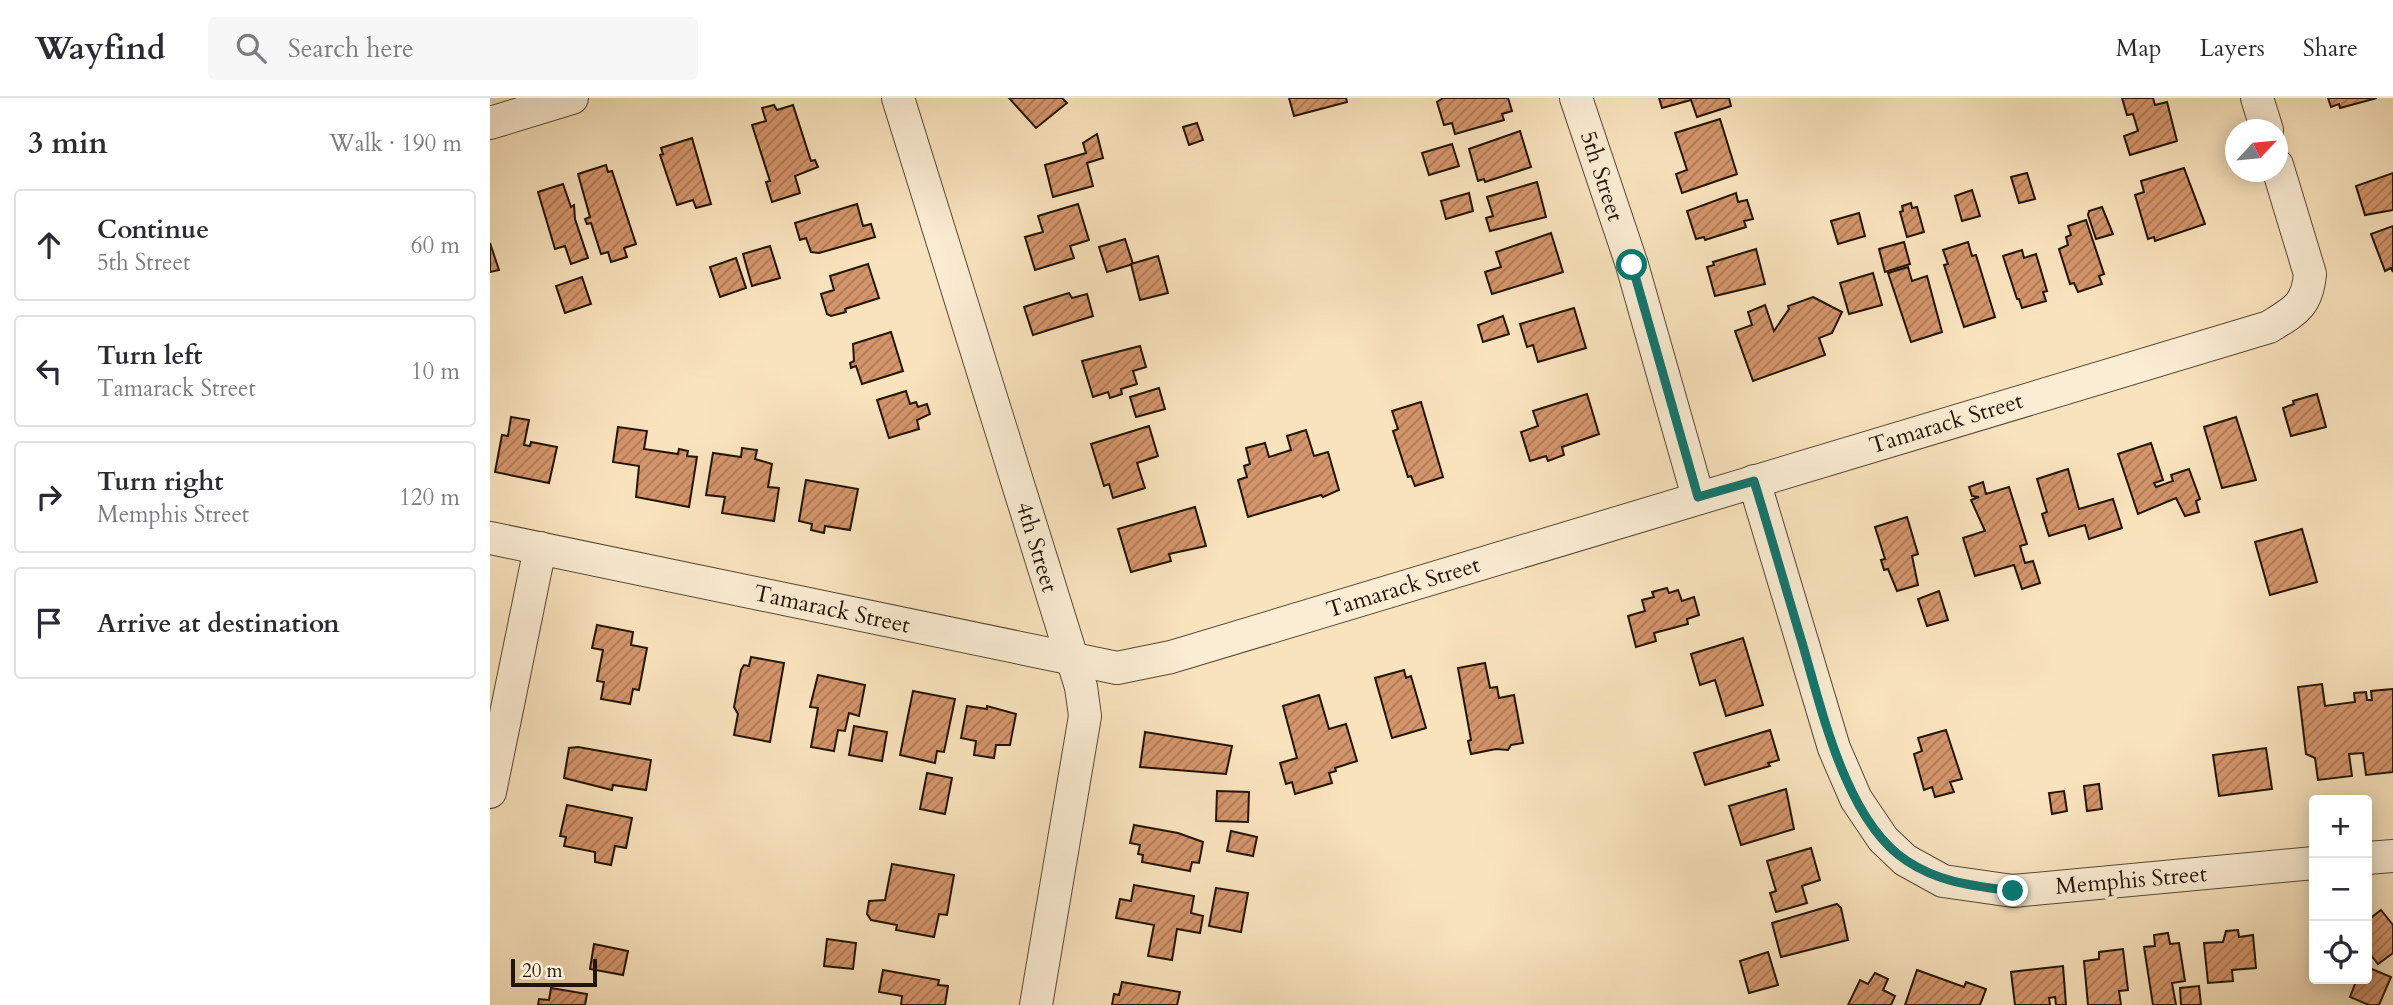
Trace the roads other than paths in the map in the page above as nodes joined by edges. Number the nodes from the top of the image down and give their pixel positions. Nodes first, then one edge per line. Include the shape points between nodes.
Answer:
1 (572, 98) edge
2 (898, 98) edge
3 (1576, 98) edge
4 (2257, 98) edge
5 (2264, 119) edge
6 (490, 123) edge
7 (2282, 182) edge
8 (1754, 481) junction
9 (1698, 497) junction
10 (490, 538) edge
11 (540, 548) junction
12 (1071, 659) junction
13 (490, 792) edge
14 (2393, 856) edge
15 (2372, 858) edge
16 (2309, 863) edge
17 (1036, 1005) edge

1 - 6 street
2 - 12 street, 4th Street
3 - 9 street, 5th Street via 1632,265
4 - 5 street
7 - 8 street, Tamarack Street via 2310,274 2308,292 2298,310 2269,327
8 - 9 street, Tamarack Street
8 - 16 street, Memphis Street via 1834,748 1856,799 1883,839 1905,860 1943,881 2013,891
9 - 12 street, Tamarack Street via 1171,657 1117,668
10 - 11 street, Tamarack Street
11 - 12 street, Tamarack Street
11 - 13 street
12 - 17 street, 4th Street via 1085,716
14 - 15 street

